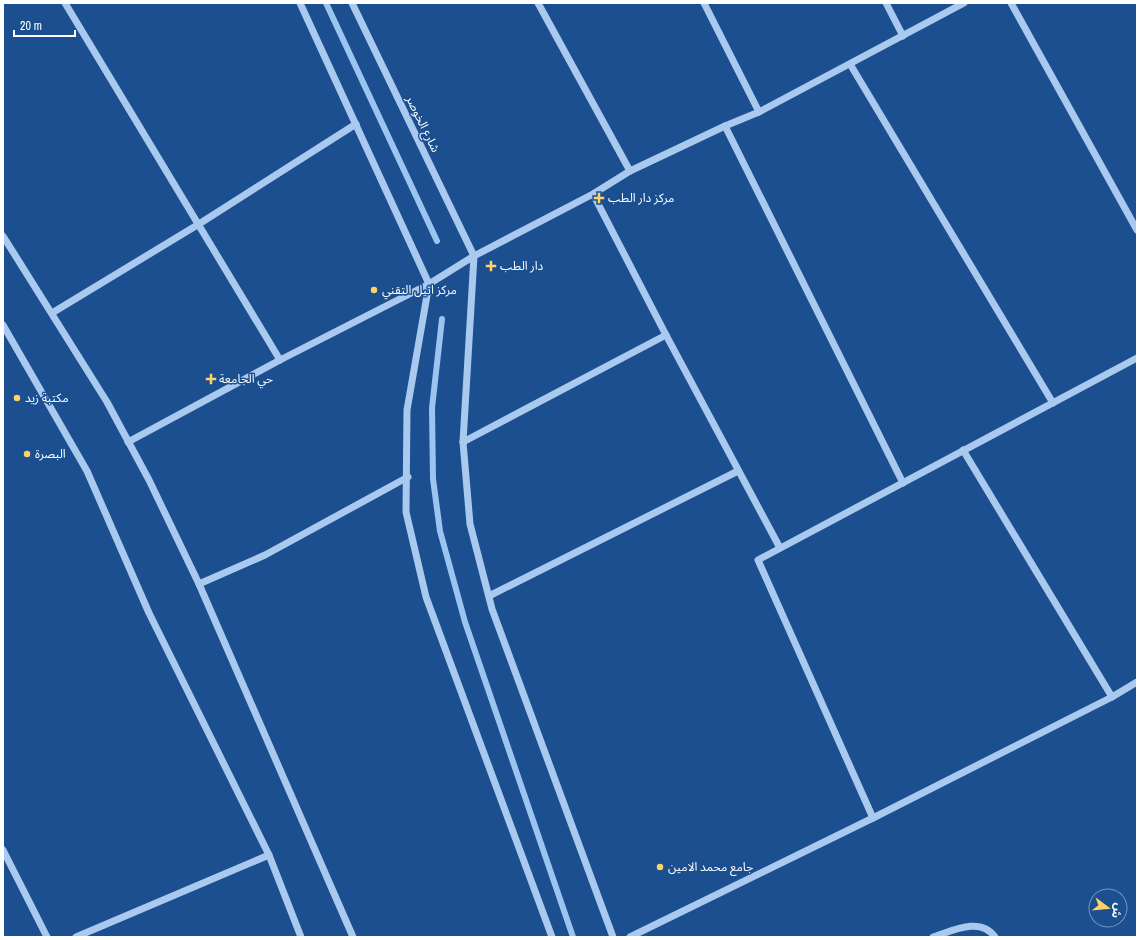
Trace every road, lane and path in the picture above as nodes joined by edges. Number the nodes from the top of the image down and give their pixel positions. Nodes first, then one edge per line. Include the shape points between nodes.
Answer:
1 (65, 3) edge
2 (300, 3) edge
3 (352, 3) edge
4 (538, 3) edge
5 (704, 3) edge
6 (886, 3) edge
7 (964, 3) edge
8 (1011, 3) edge
9 (903, 36) junction
10 (850, 64) junction
11 (759, 112) junction
12 (356, 124) junction
13 (725, 126) junction
14 (630, 171) junction
15 (593, 194) junction
16 (199, 224) junction
17 (1137, 230) edge
18 (3, 236) edge
19 (474, 256) junction
20 (430, 284) junction
21 (52, 313) junction
22 (4, 327) edge
23 (666, 336) junction
24 (1137, 358) edge
25 (280, 360) junction
26 (1053, 403) junction
27 (128, 442) junction
28 (463, 442) junction
29 (964, 450) junction
30 (738, 471) junction
31 (408, 477) junction
32 (903, 483) junction
33 (780, 548) junction
34 (199, 584) junction
35 (489, 596) junction
36 (1137, 682) edge
37 (1112, 697) junction
38 (873, 818) junction
39 (3, 850) edge
40 (269, 855) junction
41 (47, 937) edge
42 (76, 937) edge
43 (301, 937) edge
44 (353, 937) edge
45 (552, 937) edge
46 (613, 937) edge
47 (630, 937) edge
48 (933, 937) edge
49 (995, 937) edge

1 - 16 street
2 - 12 street
3 - 19 street, شارع الخوصر
4 - 14 street
5 - 11 street
6 - 9 street
7 - 9 street
8 - 17 street
9 - 10 street
10 - 11 street
10 - 26 street
11 - 13 street
12 - 16 street
12 - 20 street
13 - 14 street
13 - 32 street
14 - 15 street
15 - 19 street
15 - 23 street
16 - 21 street
16 - 25 street
18 - 21 street
19 - 20 street
19 - 28 street
20 - 25 street
20 - 31 street via 407,410
21 - 27 street via 107,402
22 - 40 street via 87,471 149,613
23 - 28 street
23 - 30 street
24 - 26 street
25 - 27 street
26 - 29 street
27 - 34 street
28 - 35 street via 470,524
29 - 32 street
29 - 37 street
30 - 33 street
30 - 35 street
31 - 34 street via 265,555
31 - 45 street via 406,512 426,597
32 - 33 street
33 - 38 street via 758,560
34 - 44 street
35 - 46 street
36 - 37 street
37 - 38 street
38 - 47 street
39 - 41 street
40 - 42 street
40 - 43 street
48 - 49 street via 973,926 984,928

